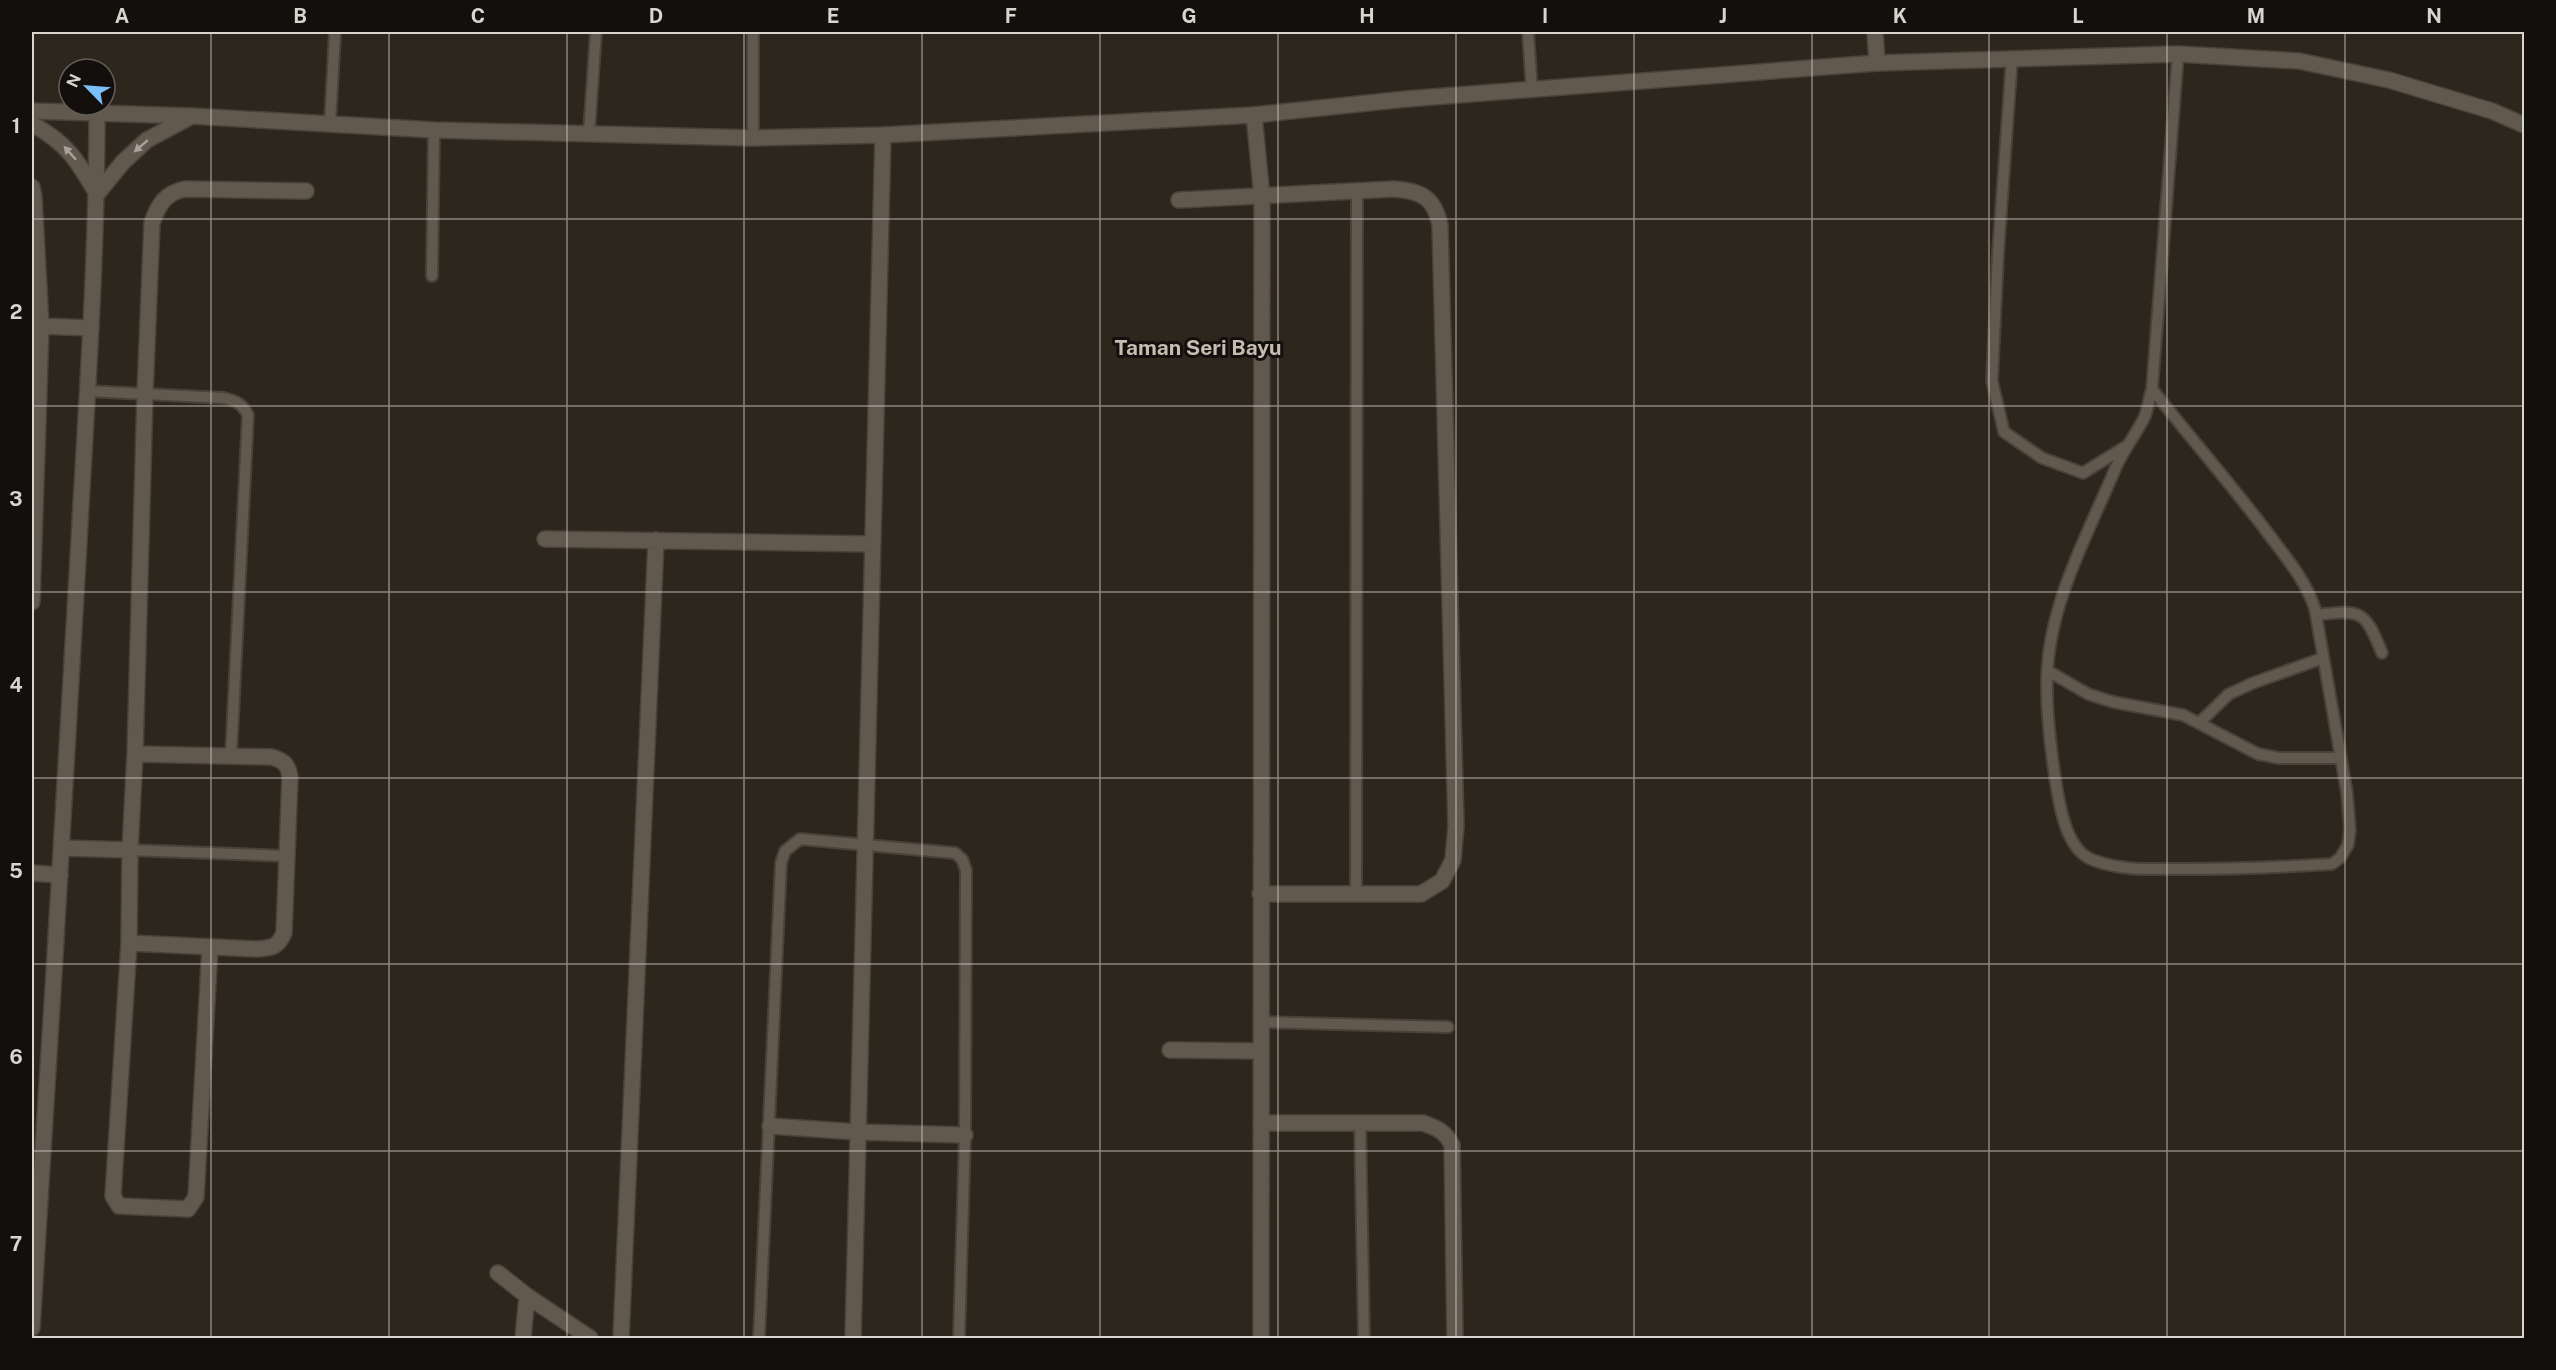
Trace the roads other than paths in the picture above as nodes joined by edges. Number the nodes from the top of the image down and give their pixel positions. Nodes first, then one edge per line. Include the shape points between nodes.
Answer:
1 (335, 32) edge
2 (596, 32) edge
3 (753, 32) edge
4 (1528, 32) edge
5 (1875, 32) edge
6 (2178, 54) junction
7 (2012, 57) junction
8 (1876, 63) junction
9 (1532, 92) junction
10 (32, 111) edge
11 (57, 111) edge
12 (117, 113) edge
13 (1254, 115) junction
14 (191, 116) junction
15 (97, 117) edge
16 (32, 124) edge
17 (330, 124) junction
18 (2524, 125) edge
19 (434, 130) junction
20 (589, 133) junction
21 (883, 135) junction
22 (753, 138) junction
23 (32, 187) edge
24 (306, 191) dead end
25 (1357, 191) junction
26 (97, 194) junction
27 (1262, 197) junction
28 (1179, 200) dead end
29 (432, 276) dead end
30 (41, 326) junction
31 (91, 328) junction
32 (2152, 389) junction
33 (87, 391) junction
34 (145, 393) junction
35 (35, 397) edge
36 (2125, 447) junction
37 (545, 539) dead end
38 (656, 540) junction
39 (873, 544) junction
40 (32, 602) edge
41 (2316, 615) junction
42 (2382, 653) dead end
43 (2323, 658) junction
44 (2048, 671) junction
45 (2200, 722) junction
46 (135, 754) junction
47 (231, 756) junction
48 (2341, 758) junction
49 (865, 844) junction
50 (62, 848) junction
51 (130, 850) junction
52 (286, 856) junction
53 (32, 873) edge
54 (60, 875) junction
55 (1260, 894) junction
56 (1356, 895) junction
57 (129, 943) junction
58 (210, 947) junction
59 (1260, 1022) junction
60 (1448, 1027) dead end
61 (1170, 1050) dead end
62 (1259, 1051) junction
63 (1360, 1121) junction
64 (1261, 1123) junction
65 (770, 1126) junction
66 (858, 1132) junction
67 (965, 1135) junction
68 (33, 1269) edge
69 (498, 1273) dead end
70 (527, 1296) junction
71 (32, 1328) edge
72 (523, 1338) edge
73 (590, 1338) edge
74 (621, 1338) edge
75 (759, 1338) edge
76 (853, 1338) edge
77 (959, 1338) edge
78 (1261, 1338) edge
79 (1364, 1338) edge
80 (1455, 1338) edge

1 - 17 lane
2 - 20 lane
3 - 22 lane
4 - 9 lane
5 - 8 street
6 - 7 street
6 - 18 street via 2299,62 2389,80 2492,111
6 - 32 lane
7 - 8 street
7 - 36 lane via 1992,381 2004,432 2042,458 2084,473
8 - 9 street
9 - 13 street via 1406,99
10 - 11 street
12 - 14 street
13 - 21 street
13 - 27 street
14 - 17 street
14 -> 26 street via 147,140
15 - 26 street
26 -> 16 street via 76,158 54,136
17 - 19 street
19 - 20 street
19 - 29 lane
20 - 22 street
21 - 22 street
21 - 39 street
23 - 30 street
24 - 34 street via 185,189 164,198 152,223
25 - 27 street
25 - 56 lane
25 - 56 street via 1410,190 1426,197 1437,210 1440,225 1455,826 1453,860 1442,881 1421,894
26 - 31 street
27 - 28 street
27 - 55 street
30 - 31 street
30 - 35 street
31 - 33 street
32 - 36 lane via 2145,416
32 - 41 lane via 2299,574
33 - 34 lane
33 - 50 street
34 - 46 street
34 - 47 lane via 236,400 248,415
35 - 40 street
36 - 44 lane via 2067,580 2054,626
37 - 38 street
38 - 39 street
38 - 74 street
39 - 49 street
41 - 42 lane via 2345,611 2362,617 2370,624
41 - 43 lane
43 - 45 lane via 2229,694
43 - 48 lane
44 - 45 lane via 2088,694
44 - 48 lane via 2049,742 2058,795 2069,836 2090,859 2138,869 2332,864 2348,845 2350,830
45 - 48 lane via 2258,754
46 - 47 street
46 - 51 street
47 - 52 street via 272,757 283,760 288,767
49 - 65 lane via 800,839 785,851 781,863
49 - 66 street
49 - 67 lane via 955,853 966,870
50 - 51 street
50 - 54 street
51 - 52 lane
51 - 57 street
52 - 58 street via 284,933 279,944 257,949
53 - 54 street
54 - 68 street
55 - 56 street
55 - 59 street
57 - 58 street
57 - 58 street via 113,1196 118,1206 188,1209 196,1197
59 - 60 lane
59 - 62 street
61 - 62 street
62 - 64 street
63 - 64 street
63 - 79 lane
63 - 80 street via 1423,1123 1447,1134 1452,1145
64 - 78 street
65 - 66 street
65 - 75 lane
66 - 67 street
66 - 76 street
67 - 77 lane
68 - 71 street
69 - 70 street
70 - 72 street
70 - 73 street

